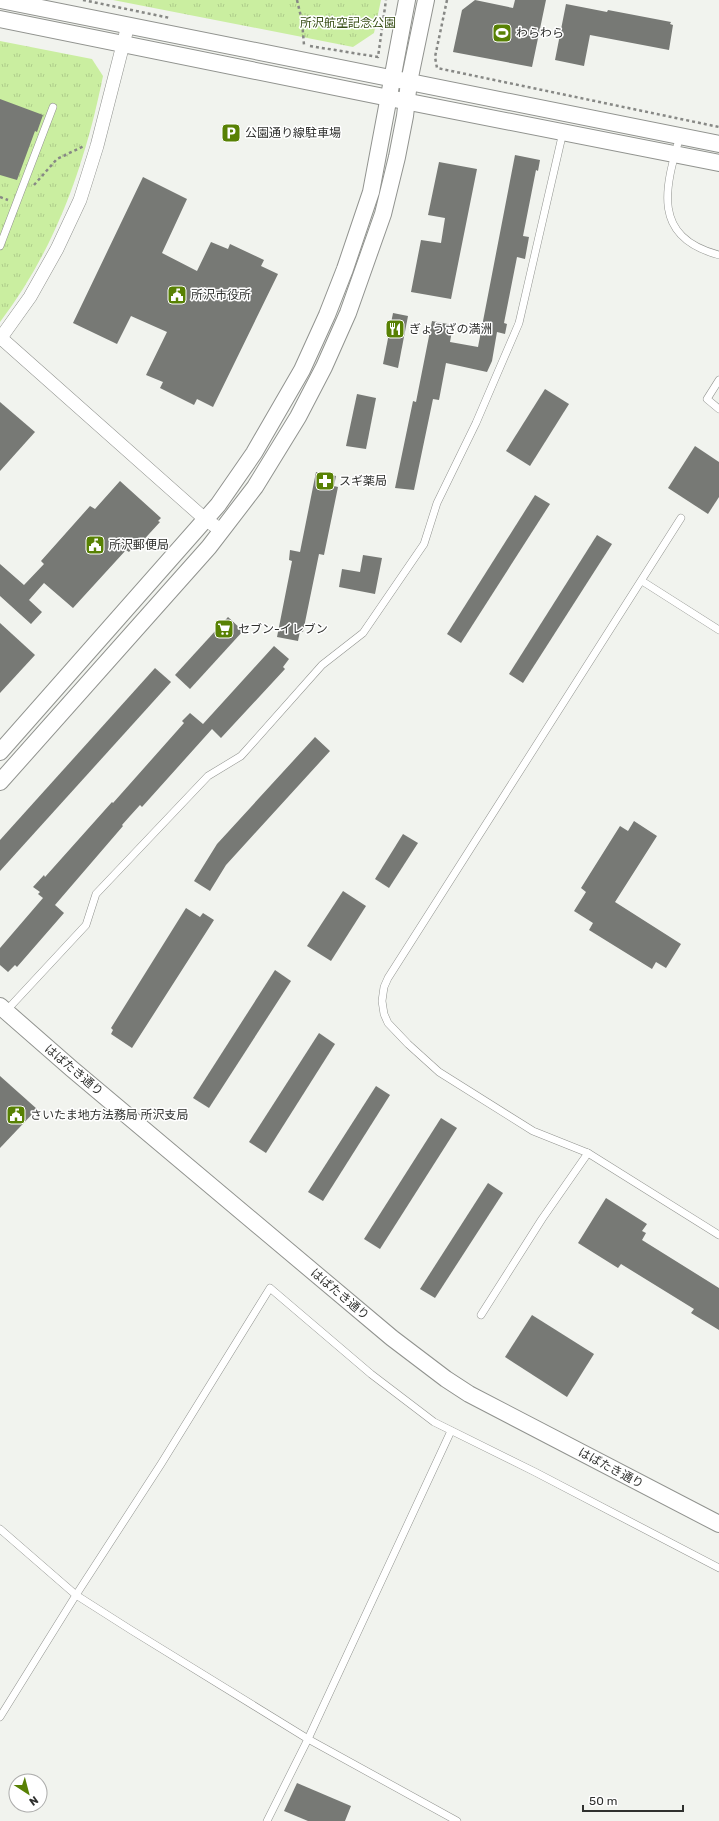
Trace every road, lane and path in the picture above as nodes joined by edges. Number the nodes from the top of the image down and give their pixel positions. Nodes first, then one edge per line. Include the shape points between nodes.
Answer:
1 (1, 0) edge
2 (83, 0) edge
3 (297, 0) edge
4 (386, 0) edge
5 (407, 0) edge
6 (426, 0) edge
7 (447, 0) edge
8 (0, 19) edge
9 (176, 19) dead end
10 (128, 25) junction
11 (297, 43) dead end
12 (123, 44) junction
13 (304, 45) junction
14 (392, 79) junction
15 (409, 82) junction
16 (389, 98) junction
17 (407, 101) junction
18 (53, 107) dead end
19 (719, 127) edge
20 (563, 132) junction
21 (680, 136) junction
22 (719, 144) edge
23 (87, 145) dead end
24 (675, 154) junction
25 (719, 163) edge
26 (21, 190) junction
27 (0, 246) edge
28 (719, 254) edge
29 (1, 339) edge
30 (719, 380) edge
31 (719, 409) edge
32 (681, 518) dead end
33 (206, 520) junction
34 (221, 530) junction
35 (642, 581) junction
36 (719, 630) edge
37 (0, 752) edge
38 (0, 782) edge
39 (3, 1009) edge
40 (588, 1153) junction
41 (719, 1235) edge
42 (481, 1315) dead end
43 (451, 1431) junction
44 (719, 1524) edge
45 (0, 1529) edge
46 (719, 1568) edge
47 (76, 1595) junction
48 (0, 1718) edge
49 (308, 1739) junction
50 (267, 1821) edge
51 (456, 1821) edge

1 - 10 street
2 - 9 path
3 - 13 path
4 - 13 path via 378,57
5 - 14 street
6 - 15 street
7 - 19 path via 435,57 437,68
8 - 12 street
10 - 12 street
10 - 14 street
11 - 13 path
12 - 16 street
12 - 29 street via 97,146 80,200 57,249 30,297
14 - 15 street
14 - 16 street
15 - 17 street
15 - 21 street
16 - 17 street
16 - 33 street via 371,192 345,270 321,329 302,370 266,434
17 - 20 street
17 - 34 street via 383,214 359,285 339,333 311,393 284,441 242,505
18 - 26 lane
20 - 24 street
20 - 39 lane via 519,323 476,423 437,503 424,544 363,633 322,665 241,756 208,776 96,894 86,925
21 - 22 street
21 - 24 lane
23 - 26 path via 57,159 33,186
24 - 25 street
24 - 28 lane via 667,185 670,218 689,242
26 - 27 lane
29 - 33 street
30 - 31 lane via 707,399
32 - 35 lane
33 - 34 street
33 - 37 street
34 - 38 street via 209,547
35 - 36 lane
35 - 40 lane via 388,978 383,994 384,1014 392,1029 439,1072 533,1131
39 - 44 street, はばたき通り via 392,1338 446,1379
40 - 41 lane
40 - 42 lane via 542,1219
43 - 46 lane
43 - 47 lane via 434,1422 371,1374 270,1288
43 - 49 lane
45 - 47 lane
47 - 48 lane
47 - 49 lane
49 - 50 lane
49 - 51 lane

